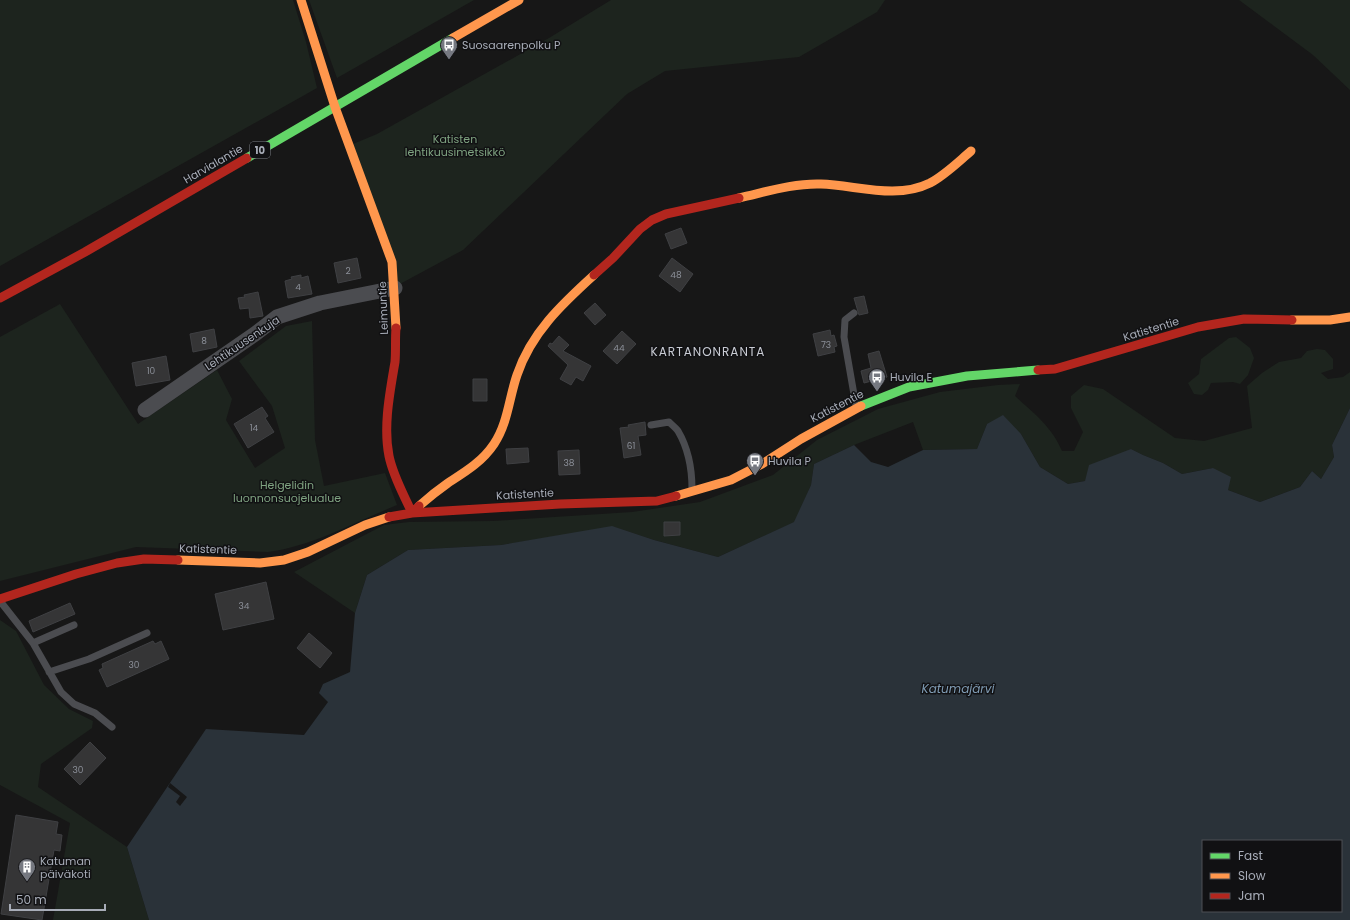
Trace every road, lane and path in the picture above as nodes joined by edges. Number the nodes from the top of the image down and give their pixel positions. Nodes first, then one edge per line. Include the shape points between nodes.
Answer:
1 (301, 0) edge
2 (519, 0) edge
3 (335, 107) junction
4 (971, 151) dead end
5 (395, 288) junction
6 (0, 298) edge
7 (854, 313) dead end
8 (1350, 317) edge
9 (856, 408) junction
10 (145, 410) dead end
11 (651, 425) dead end
12 (693, 491) junction
13 (412, 513) junction
14 (0, 600) edge
15 (74, 625) dead end
16 (147, 633) dead end
17 (34, 643) junction
18 (49, 672) junction
19 (112, 727) dead end

1 - 3 main road, Leimuntie
2 - 3 main road, Harvialantie / 10
3 - 5 main road, Leimuntie via 392,262
3 - 6 main road, Harvialantie / 10 via 85,252
4 - 13 main road via 929,183 913,189 892,191 838,184 806,184 666,214 652,220 639,229 621,251 548,320 536,336 525,354 514,383 503,427 484,459 428,498
5 - 10 street, Lehtikuusenkuja via 320,303 278,317
5 - 13 main road, Leimuntie via 395,360 387,436 395,476
7 - 9 lane via 845,320 844,337
8 - 9 main road, Katistentie via 1330,320 1244,319 1198,327 1055,369 967,376 909,387
9 - 12 main road, Katistentie via 731,480
11 - 12 lane via 669,422 678,430 690,461
12 - 13 main road, Katistentie via 657,501
13 - 14 main road, Katistentie via 365,524 308,552 284,560 260,563 144,559 76,574
14 - 17 lane
15 - 17 lane
16 - 18 lane via 89,659
17 - 18 lane
18 - 19 lane via 61,692 74,704 95,713

